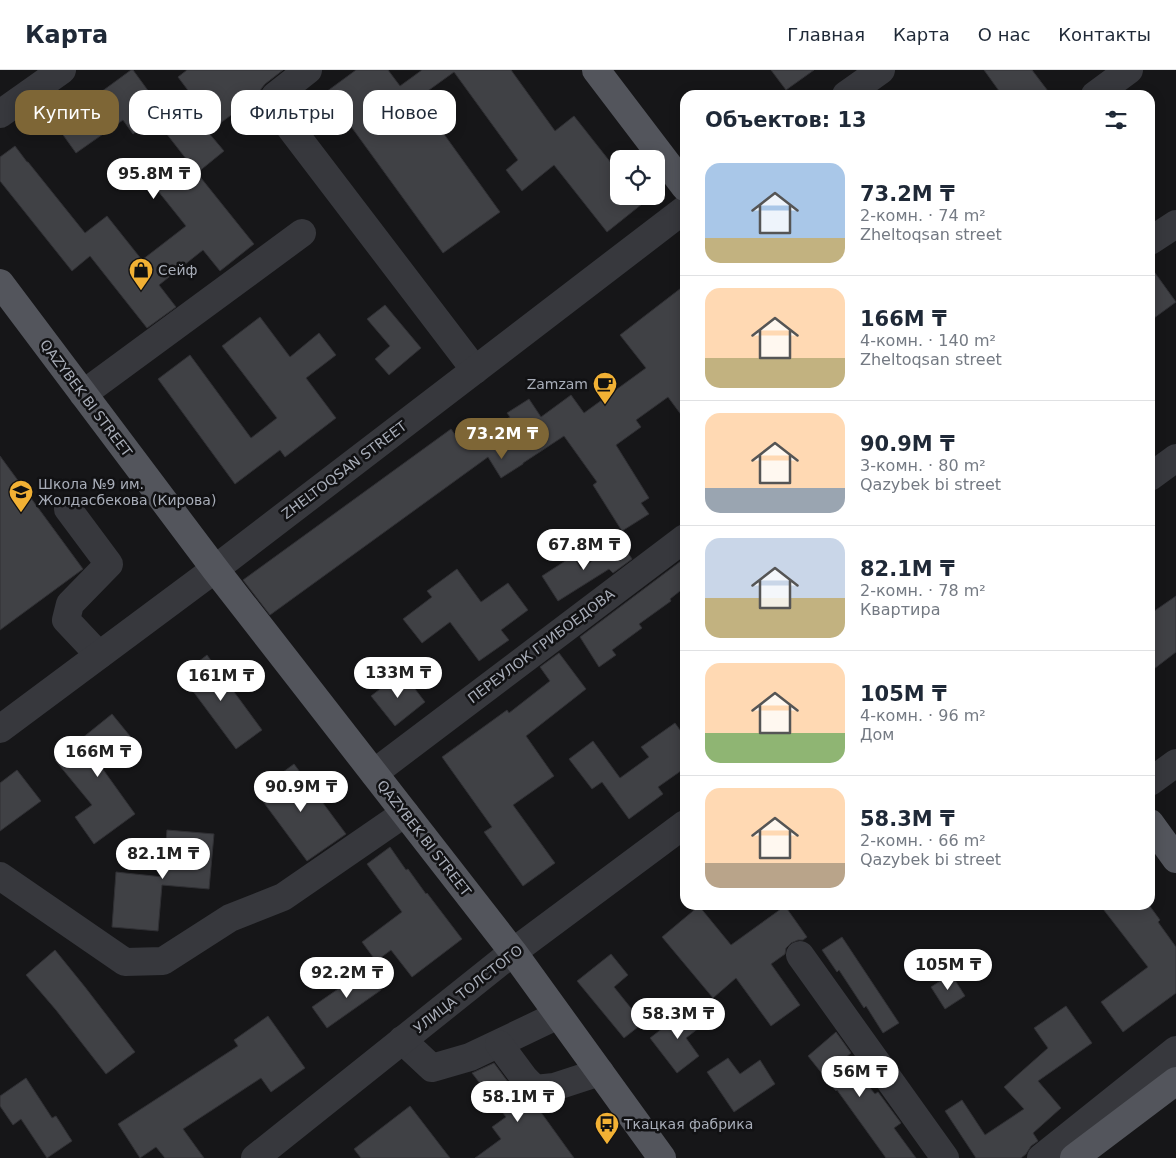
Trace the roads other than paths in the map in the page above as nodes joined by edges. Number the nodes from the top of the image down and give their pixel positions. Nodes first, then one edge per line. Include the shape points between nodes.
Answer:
1 (62, 70) edge
2 (308, 70) edge
3 (596, 70) edge
4 (881, 70) edge
5 (1129, 70) edge
6 (853, 90) edge
7 (1103, 90) edge
8 (0, 114) edge
9 (680, 180) edge
10 (680, 213) edge
11 (1176, 224) edge
12 (302, 233) dead end
13 (1155, 238) edge
14 (0, 283) edge
15 (475, 370) junction
16 (84, 394) junction
17 (1176, 458) edge
18 (1155, 473) edge
19 (68, 509) dead end
20 (680, 542) edge
21 (215, 569) junction
22 (99, 655) junction
23 (0, 729) edge
24 (1176, 764) edge
25 (374, 773) junction
26 (1155, 779) edge
27 (405, 813) junction
28 (680, 828) edge
29 (1155, 829) edge
30 (1176, 859) edge
31 (0, 876) edge
32 (513, 952) junction
33 (800, 955) dead end
34 (558, 1014) junction
35 (402, 1040) junction
36 (499, 1044) junction
37 (1176, 1050) edge
38 (600, 1072) junction
39 (1176, 1081) edge
40 (255, 1158) edge
41 (662, 1158) edge
42 (945, 1158) edge
43 (1041, 1158) edge
44 (1074, 1158) edge

1 - 8 street
2 - 15 street via 275,96 276,109
3 - 9 main road
4 - 6 street
5 - 7 street
10 - 15 street, ZHELTOQSAN STREET
11 - 13 street
12 - 16 street
14 - 16 main road, QAZYBEK BI STREET
15 - 21 street, ZHELTOQSAN STREET
16 - 21 main road, QAZYBEK BI STREET
17 - 18 street
19 - 22 street via 109,564 70,604 66,620
20 - 25 street, ПЕРЕУЛОК ГРИБОЕДОВА
21 - 22 street, ZHELTOQSAN STREET
21 - 25 main road, QAZYBEK BI STREET
22 - 23 street, ZHELTOQSAN STREET
24 - 26 street
25 - 27 main road, QAZYBEK BI STREET
27 - 31 street via 283,897 230,918 163,961 125,962
27 - 32 main road, QAZYBEK BI STREET
28 - 32 street, УЛИЦА ТОЛСТОГО
29 - 30 main road
32 - 34 main road, QAZYBEK BI STREET
32 - 35 street, УЛИЦА ТОЛСТОГО
33 - 42 street
34 - 36 street
34 - 38 main road, QAZYBEK BI STREET
35 - 36 street via 432,1068
35 - 40 street, УЛИЦА ТОЛСТОГО
36 - 38 street via 535,1089 554,1088
37 - 43 street
38 - 41 main road, QAZYBEK BI STREET
39 - 44 main road

